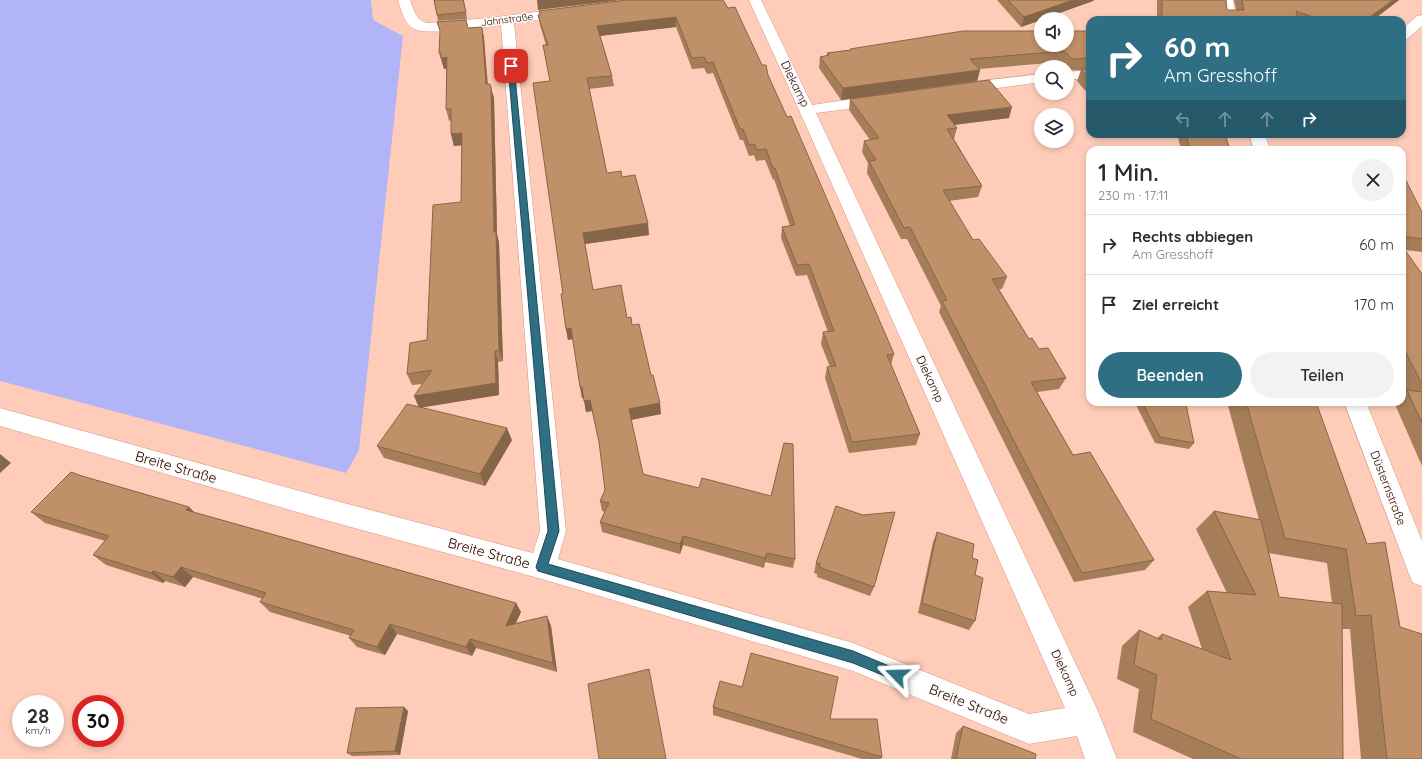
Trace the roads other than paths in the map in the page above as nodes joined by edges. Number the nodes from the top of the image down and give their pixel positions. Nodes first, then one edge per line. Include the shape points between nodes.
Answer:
1 (404, 0) edge
2 (755, 0) edge
3 (1227, 0) edge
4 (578, 11) edge
5 (1229, 16) edge
6 (1422, 18) edge
7 (507, 20) junction
8 (1406, 32) edge
9 (1086, 74) edge
10 (1074, 75) edge
11 (1034, 79) edge
12 (948, 90) edge
13 (893, 98) edge
14 (807, 110) junction
15 (1356, 406) edge
16 (0, 417) edge
17 (542, 567) junction
18 (1422, 574) edge
19 (1086, 720) junction
20 (1101, 759) edge

1 - 7 street, Jahnstraße via 411,20 420,27
2 - 14 street, Diekamp
3 - 5 street
4 - 7 street, Jahnstraße
6 - 8 street
7 - 17 street via 553,531
9 - 10 street
11 - 12 street
13 - 14 street
14 - 19 street, Diekamp
15 - 18 street, Düsternstraße
16 - 17 street, Breite Straße
17 - 19 street, Breite Straße via 853,657 1029,729
19 - 20 street, Diekamp

